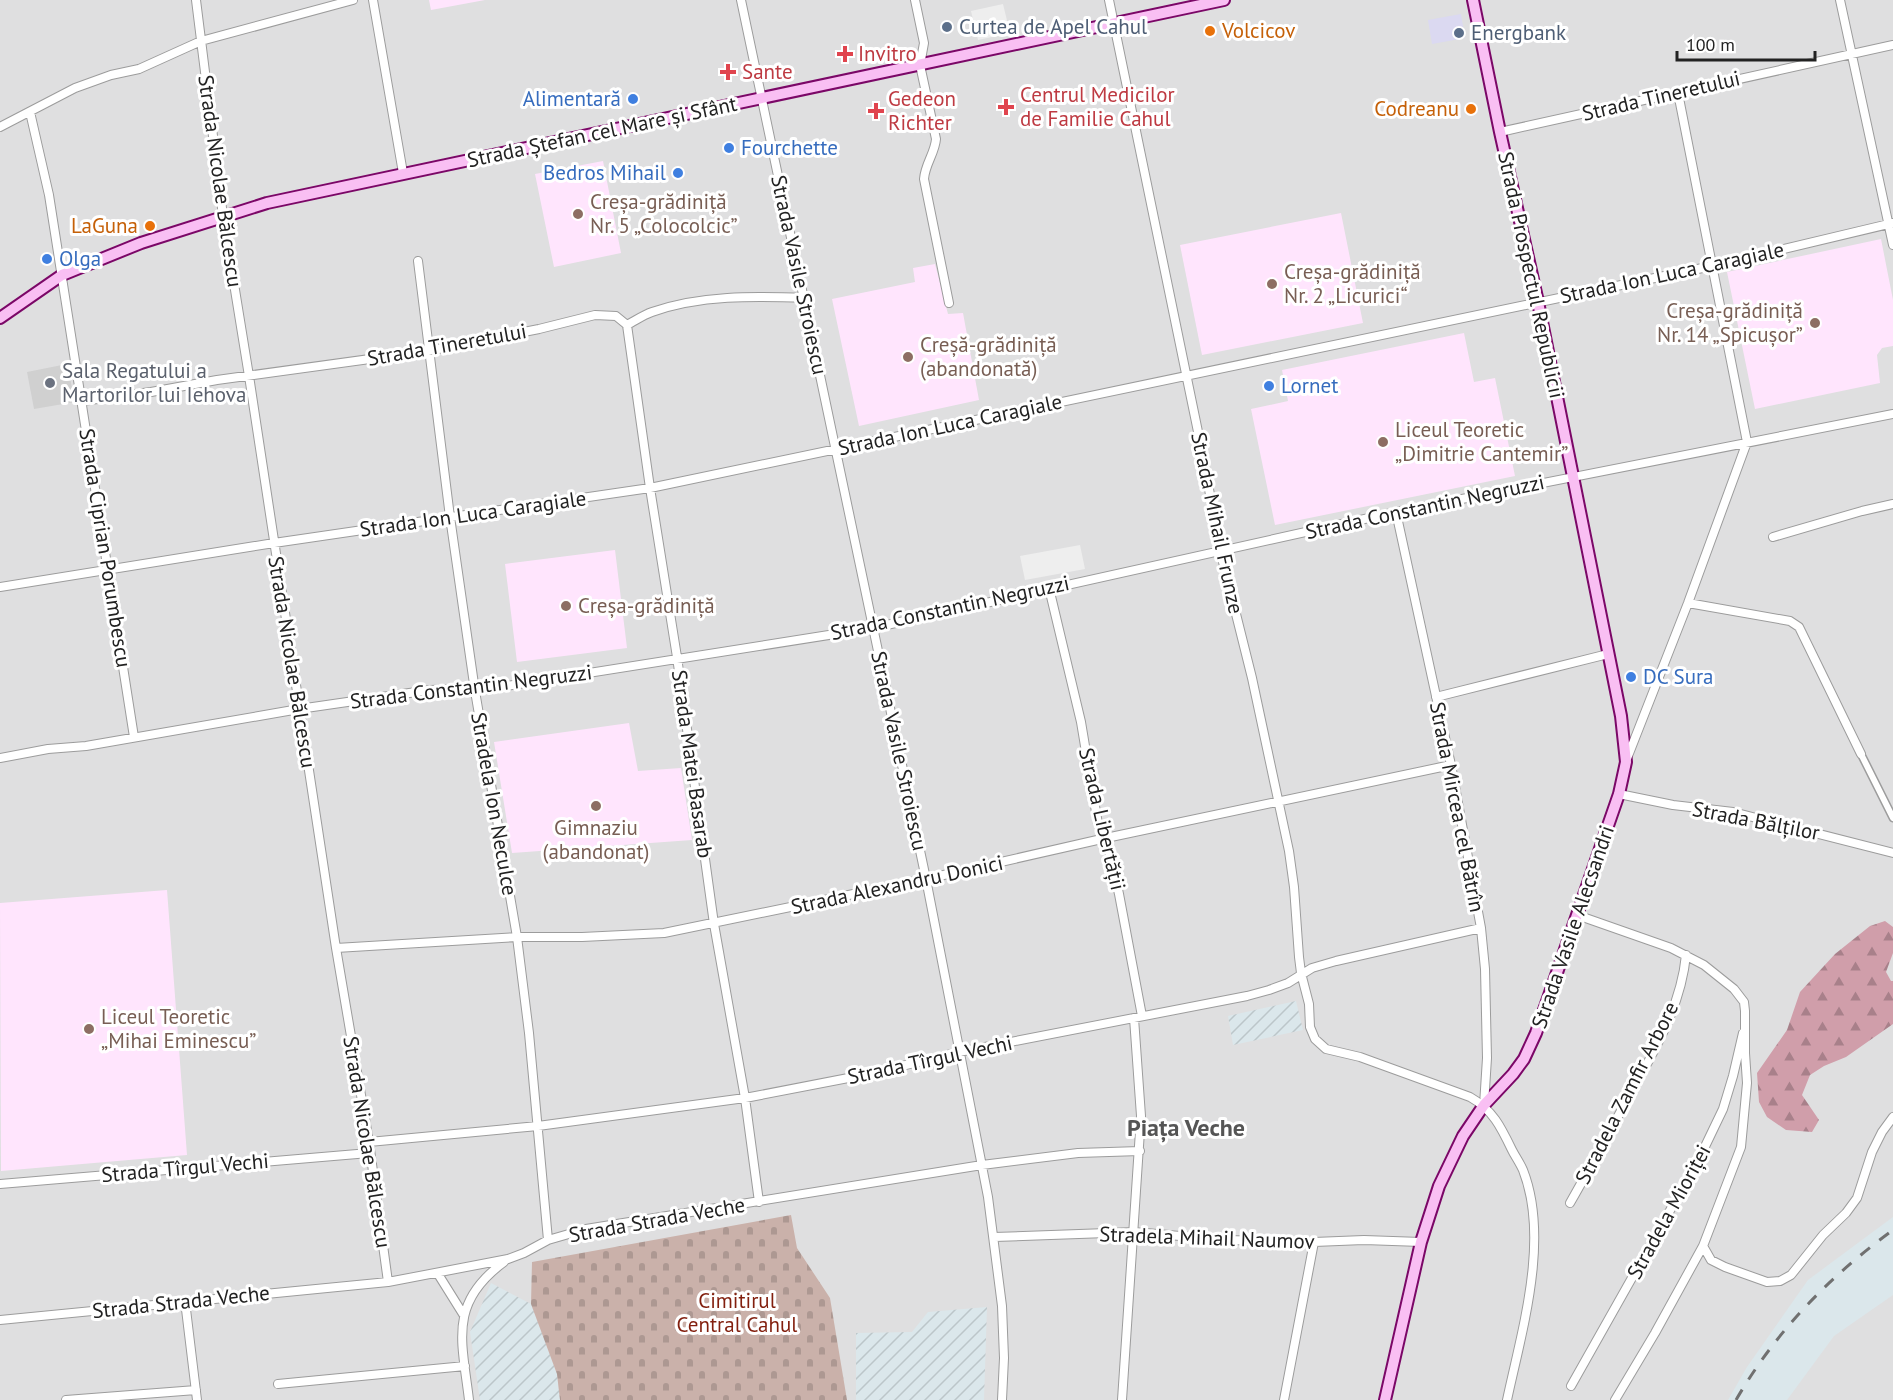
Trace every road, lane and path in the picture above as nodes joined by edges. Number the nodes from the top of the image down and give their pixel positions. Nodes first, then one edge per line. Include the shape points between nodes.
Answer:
1 (196, 0) edge
2 (353, 0) edge
3 (373, 0) edge
4 (741, 0) edge
5 (915, 0) edge
6 (1108, 0) edge
7 (1224, 0) edge
8 (1473, 0) edge
9 (1840, 0) edge
10 (1113, 23) junction
11 (201, 41) junction
12 (1893, 45) edge
13 (1852, 54) junction
14 (920, 65) junction
15 (1678, 93) junction
16 (761, 99) junction
17 (30, 112) junction
18 (0, 127) edge
19 (1500, 132) junction
20 (403, 173) junction
21 (223, 216) junction
22 (1891, 224) edge
23 (1893, 245) edge
24 (418, 261) dead end
25 (1712, 266) junction
26 (62, 275) junction
27 (805, 298) junction
28 (1539, 302) junction
29 (949, 303) dead end
30 (0, 318) edge
31 (627, 325) junction
32 (429, 351) junction
33 (249, 376) junction
34 (1185, 376) junction
35 (82, 401) junction
36 (1893, 414) edge
37 (1747, 442) junction
38 (835, 450) junction
39 (1573, 476) junction
40 (650, 488) junction
41 (1893, 504) edge
42 (1396, 512) junction
43 (450, 517) junction
44 (1773, 537) dead end
45 (274, 543) junction
46 (1220, 550) junction
47 (108, 570) junction
48 (0, 587) edge
49 (1049, 588) junction
50 (1688, 603) junction
51 (873, 628) junction
52 (1608, 654) junction
53 (677, 657) junction
54 (475, 691) junction
55 (1436, 697) junction
56 (299, 709) junction
57 (134, 737) junction
58 (1861, 753) joint
59 (0, 758) edge
60 (1626, 762) junction
61 (1451, 765) junction
62 (1619, 794) junction
63 (1280, 802) junction
64 (1893, 818) edge
65 (1106, 838) junction
66 (1893, 853) edge
67 (927, 879) junction
68 (1577, 915) junction
69 (714, 924) junction
70 (1481, 928) junction
71 (517, 937) junction
72 (336, 948) junction
73 (1686, 955) junction
74 (1301, 973) junction
75 (1138, 1017) junction
76 (1745, 1029) junction
77 (959, 1052) junction
78 (745, 1098) junction
79 (1484, 1105) junction
80 (1893, 1117) edge
81 (538, 1126) junction
82 (369, 1142) junction
83 (1140, 1151) junction
84 (369, 1153) junction
85 (982, 1165) junction
86 (0, 1184) edge
87 (759, 1202) junction
88 (1570, 1203) dead end
89 (1135, 1232) junction
90 (994, 1237) junction
91 (548, 1240) junction
92 (1314, 1242) junction
93 (1421, 1242) junction
94 (1703, 1246) junction
95 (507, 1259) junction
96 (438, 1274) junction
97 (388, 1282) junction
98 (185, 1301) junction
99 (464, 1314) junction
100 (0, 1320) edge
101 (465, 1366) junction
102 (278, 1384) dead end
103 (1571, 1386) dead end
104 (196, 1390) junction
105 (66, 1400) edge
106 (197, 1400) edge
107 (468, 1400) edge
108 (1002, 1400) edge
109 (1122, 1400) edge
110 (1284, 1400) edge
111 (1385, 1400) edge
112 (1507, 1400) edge
113 (1615, 1400) edge

1 - 11 street, Strada Nicolae Bălcescu
2 - 11 street
3 - 20 street
4 - 16 street, Strada Vasile Stroiescu
5 - 14 street via 924,43
6 - 10 street, Strada Mihail Frunze
7 - 10 main road, Strada Ștefan cel Mare și Sfânt
8 - 19 main road, Strada Prospectul Republicii
9 - 13 street
10 - 14 main road, Strada Ștefan cel Mare și Sfânt
10 - 34 street, Strada Mihail Frunze
11 - 17 street via 139,69 75,88
11 - 21 street, Strada Nicolae Bălcescu
12 - 13 street, Strada Tineretului
13 - 15 street, Strada Tineretului
13 - 22 street
14 - 16 main road, Strada Ștefan cel Mare și Sfânt
14 - 29 street via 936,139 924,179
15 - 19 street, Strada Tineretului
15 - 25 street
16 - 20 main road, Strada Ștefan cel Mare și Sfânt
16 - 27 street, Strada Vasile Stroiescu
17 - 18 street
17 - 26 street, Strada Ciprian Porumbescu
19 - 28 main road, Strada Prospectul Republicii
20 - 21 main road, Strada Ștefan cel Mare și Sfânt
21 - 26 main road, Strada Ștefan cel Mare și Sfânt
21 - 33 street, Strada Nicolae Bălcescu
22 - 23 street
22 - 25 street, Strada Ion Luca Caragiale
24 - 32 street, Stradela Ion Neculce
25 - 28 street, Strada Ion Luca Caragiale
25 - 37 street
26 - 30 main road, Strada Ștefan cel Mare și Sfânt
26 - 35 street, Strada Ciprian Porumbescu
27 - 31 street via 766,296 675,305
27 - 38 street, Strada Vasile Stroiescu
28 - 34 street, Strada Ion Luca Caragiale
28 - 39 main road, Strada Prospectul Republicii
31 - 32 street, Strada Tineretului via 616,316 595,315
31 - 40 street, Strada Matei Basarab
32 - 33 street, Strada Tineretului
32 - 43 street, Stradela Ion Neculce
33 - 35 street, Strada Tineretului
33 - 45 street, Strada Nicolae Bălcescu
34 - 38 street, Strada Ion Luca Caragiale
34 - 46 street, Strada Mihail Frunze
35 - 47 street, Strada Ciprian Porumbescu
36 - 37 street, Strada Constantin Negruzzi
37 - 39 street, Strada Constantin Negruzzi
37 - 50 street, Strada Vasile Alecsandri
38 - 40 street, Strada Ion Luca Caragiale
38 - 51 street, Strada Vasile Stroiescu
39 - 42 street, Strada Constantin Negruzzi
39 - 52 main road, Strada Prospectul Republicii
40 - 43 street, Strada Ion Luca Caragiale
40 - 53 street, Strada Matei Basarab
41 - 44 street
42 - 46 street, Strada Constantin Negruzzi
42 - 55 street, Strada Mircea cel Bătrîn
43 - 45 street, Strada Ion Luca Caragiale
43 - 54 street, Stradela Ion Neculce
45 - 47 street, Strada Ion Luca Caragiale
45 - 56 street, Strada Nicolae Bălcescu
46 - 49 street, Strada Constantin Negruzzi
46 - 63 street, Strada Mihail Frunze
47 - 48 street, Strada Ion Luca Caragiale
47 - 57 street, Strada Ciprian Porumbescu
49 - 51 street, Strada Constantin Negruzzi
49 - 65 street, Strada Libertății via 1081,723 1098,824
50 - 58 street via 1790,621 1799,627
50 - 60 street, Strada Vasile Alecsandri
51 - 53 street, Strada Constantin Negruzzi
51 - 67 street, Strada Vasile Stroiescu
52 - 55 street
52 - 60 main road, Strada Prospectul Republicii
53 - 54 street, Strada Constantin Negruzzi
53 - 69 street, Strada Matei Basarab
54 - 56 street, Strada Constantin Negruzzi via 430,690
54 - 71 street, Stradela Ion Neculce
55 - 61 street, Strada Mircea cel Bătrîn
56 - 57 street, Strada Constantin Negruzzi
56 - 72 street, Strada Nicolae Bălcescu
57 - 59 street, Strada Constantin Negruzzi
58 - 64 street
60 - 62 main road, Strada Vasile Alecsandri
61 - 63 street, Strada Alexandru Donici
61 - 70 street, Strada Mircea cel Bătrîn
62 - 66 street, Strada Bălților via 1733,812
62 - 68 main road, Strada Vasile Alecsandri
63 - 65 street, Strada Alexandru Donici
63 - 74 street, Strada Mihail Frunze via 1294,886
65 - 67 street, Strada Alexandru Donici
65 - 75 street, Strada Libertății
67 - 69 street, Strada Alexandru Donici
67 - 77 street, Strada Vasile Stroiescu
68 - 73 street
68 - 79 main road, Strada Vasile Alecsandri via 1530,1046 1512,1074
69 - 71 street, Strada Alexandru Donici via 664,933
69 - 78 street, Strada Matei Basarab
70 - 74 street, Strada Tîrgul Vechi via 1336,961
70 - 79 street, Strada Mircea cel Bătrîn via 1487,1047
71 - 72 street, Strada Alexandru Donici
71 - 81 street, Stradela Ion Neculce
72 - 82 street, Strada Nicolae Bălcescu
73 - 76 street via 1734,989 1744,1002
73 - 88 street, Stradela Zamfir Arbore via 1680,989 1662,1035
74 - 75 street, Strada Tîrgul Vechi via 1269,990
74 - 79 street, Strada Mihail Frunze via 1310,1028 1320,1044 1447,1088
75 - 77 street, Strada Tîrgul Vechi
75 - 83 street, Strada Libertății
76 - 94 street via 1747,1083 1741,1147
76 - 103 street, Stradela Mioriței via 1723,1109 1700,1159
77 - 78 street, Strada Tîrgul Vechi
77 - 85 street, Strada Vasile Stroiescu
78 - 81 street, Strada Tîrgul Vechi
78 - 87 street, Strada Matei Basarab
79 - 93 main road, Strada Vasile Alecsandri via 1451,1158
79 - 112 street via 1500,1125 1522,1168 1533,1219 1532,1277
80 - 94 street via 1872,1152 1857,1198 1791,1275 1767,1282 1711,1260
81 - 82 street, Strada Tîrgul Vechi
81 - 91 street, Stradela Ion Neculce
82 - 84 street, Strada Nicolae Bălcescu
83 - 85 street, Strada Strada Veche via 1078,1153
83 - 89 street, Strada Libertății
84 - 86 street, Strada Tîrgul Vechi
84 - 97 street, Strada Nicolae Bălcescu
85 - 87 street, Strada Strada Veche
85 - 90 street, Strada Vasile Stroiescu
87 - 91 street, Strada Strada Veche via 586,1229
89 - 90 street, Stradela Mihail Naumov
89 - 92 street, Stradela Mihail Naumov
89 - 109 street, Strada Libertății
90 - 108 street, Strada Vasile Stroiescu via 1002,1306
91 - 95 street, Strada Strada Veche
92 - 93 street, Stradela Mihail Naumov
92 - 110 street
93 - 111 main road, Strada Vasile Alecsandri
94 - 113 street
95 - 96 street, Strada Strada Veche
95 - 99 street via 483,1280
96 - 97 street, Strada Strada Veche
96 - 99 street
97 - 98 street, Strada Strada Veche
98 - 100 street, Strada Strada Veche
98 - 104 street
99 - 101 street via 461,1335
101 - 102 street
101 - 107 street
104 - 105 street
104 - 106 street

